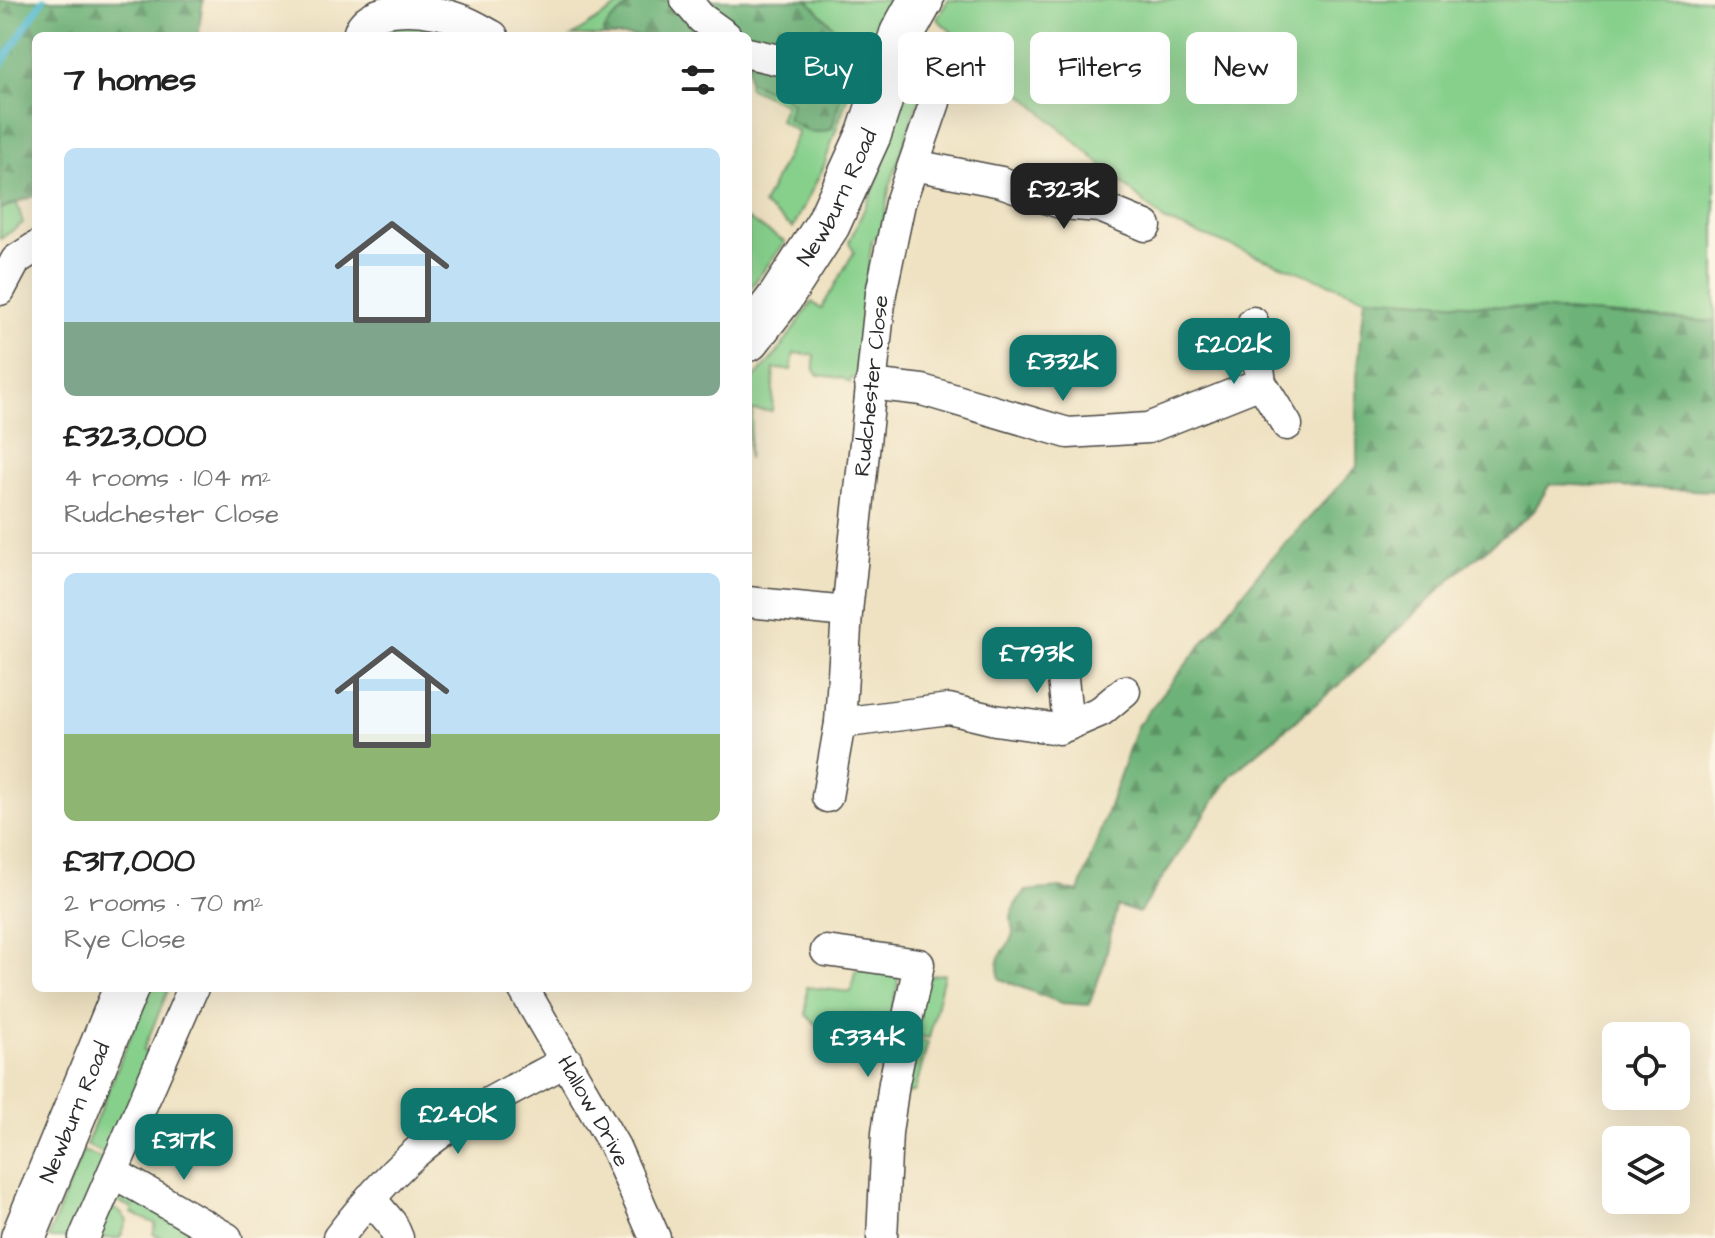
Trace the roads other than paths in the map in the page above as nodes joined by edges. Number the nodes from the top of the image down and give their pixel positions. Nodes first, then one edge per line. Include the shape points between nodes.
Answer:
1 (686, 0) edge
2 (921, 0) edge
3 (358, 32) edge
4 (485, 32) edge
5 (720, 32) edge
6 (752, 54) edge
7 (895, 56) junction
8 (934, 104) edge
9 (914, 165) junction
10 (1146, 226) dead end
11 (32, 250) edge
12 (0, 290) edge
13 (1253, 322) dead end
14 (752, 334) edge
15 (1261, 383) junction
16 (870, 384) junction
17 (1287, 425) dead end
18 (752, 602) edge
19 (847, 612) junction
20 (1061, 660) dead end
21 (1125, 691) dead end
22 (840, 723) junction
23 (1068, 725) junction
24 (827, 797) dead end
25 (826, 951) dead end
26 (124, 992) edge
27 (191, 992) edge
28 (525, 992) edge
29 (567, 1061) junction
30 (114, 1173) junction
31 (370, 1198) junction
32 (23, 1238) edge
33 (84, 1238) edge
34 (227, 1238) edge
35 (338, 1238) edge
36 (398, 1238) edge
37 (655, 1238) edge
38 (882, 1238) edge

1 - 5 street
2 - 7 main road, Newburn Road
3 - 4 street via 369,16 412,11 458,18
6 - 7 street via 805,66
7 - 14 main road, Newburn Road via 869,134 828,224
8 - 9 street, Rudchester Close
9 - 10 street via 1001,182 1063,204 1100,207
9 - 16 street, Rudchester Close via 900,203 881,293
11 - 12 street via 16,260
13 - 15 street
15 - 16 street via 1148,428 1068,433 922,390
15 - 17 street
16 - 19 street, Rudchester Close
18 - 19 street
19 - 22 street, Rudchester Close
20 - 23 street
21 - 23 street via 1101,711
22 - 23 street via 949,709 1059,729
22 - 24 street, Rudchester Close
25 - 38 street via 919,964 887,1133
26 - 32 main road, Newburn Road
27 - 30 street
28 - 29 street, Hallow Drive
29 - 31 street via 470,1114 415,1154
29 - 37 street, Hallow Drive via 615,1147
30 - 33 street
30 - 34 street
31 - 35 street
31 - 36 street

